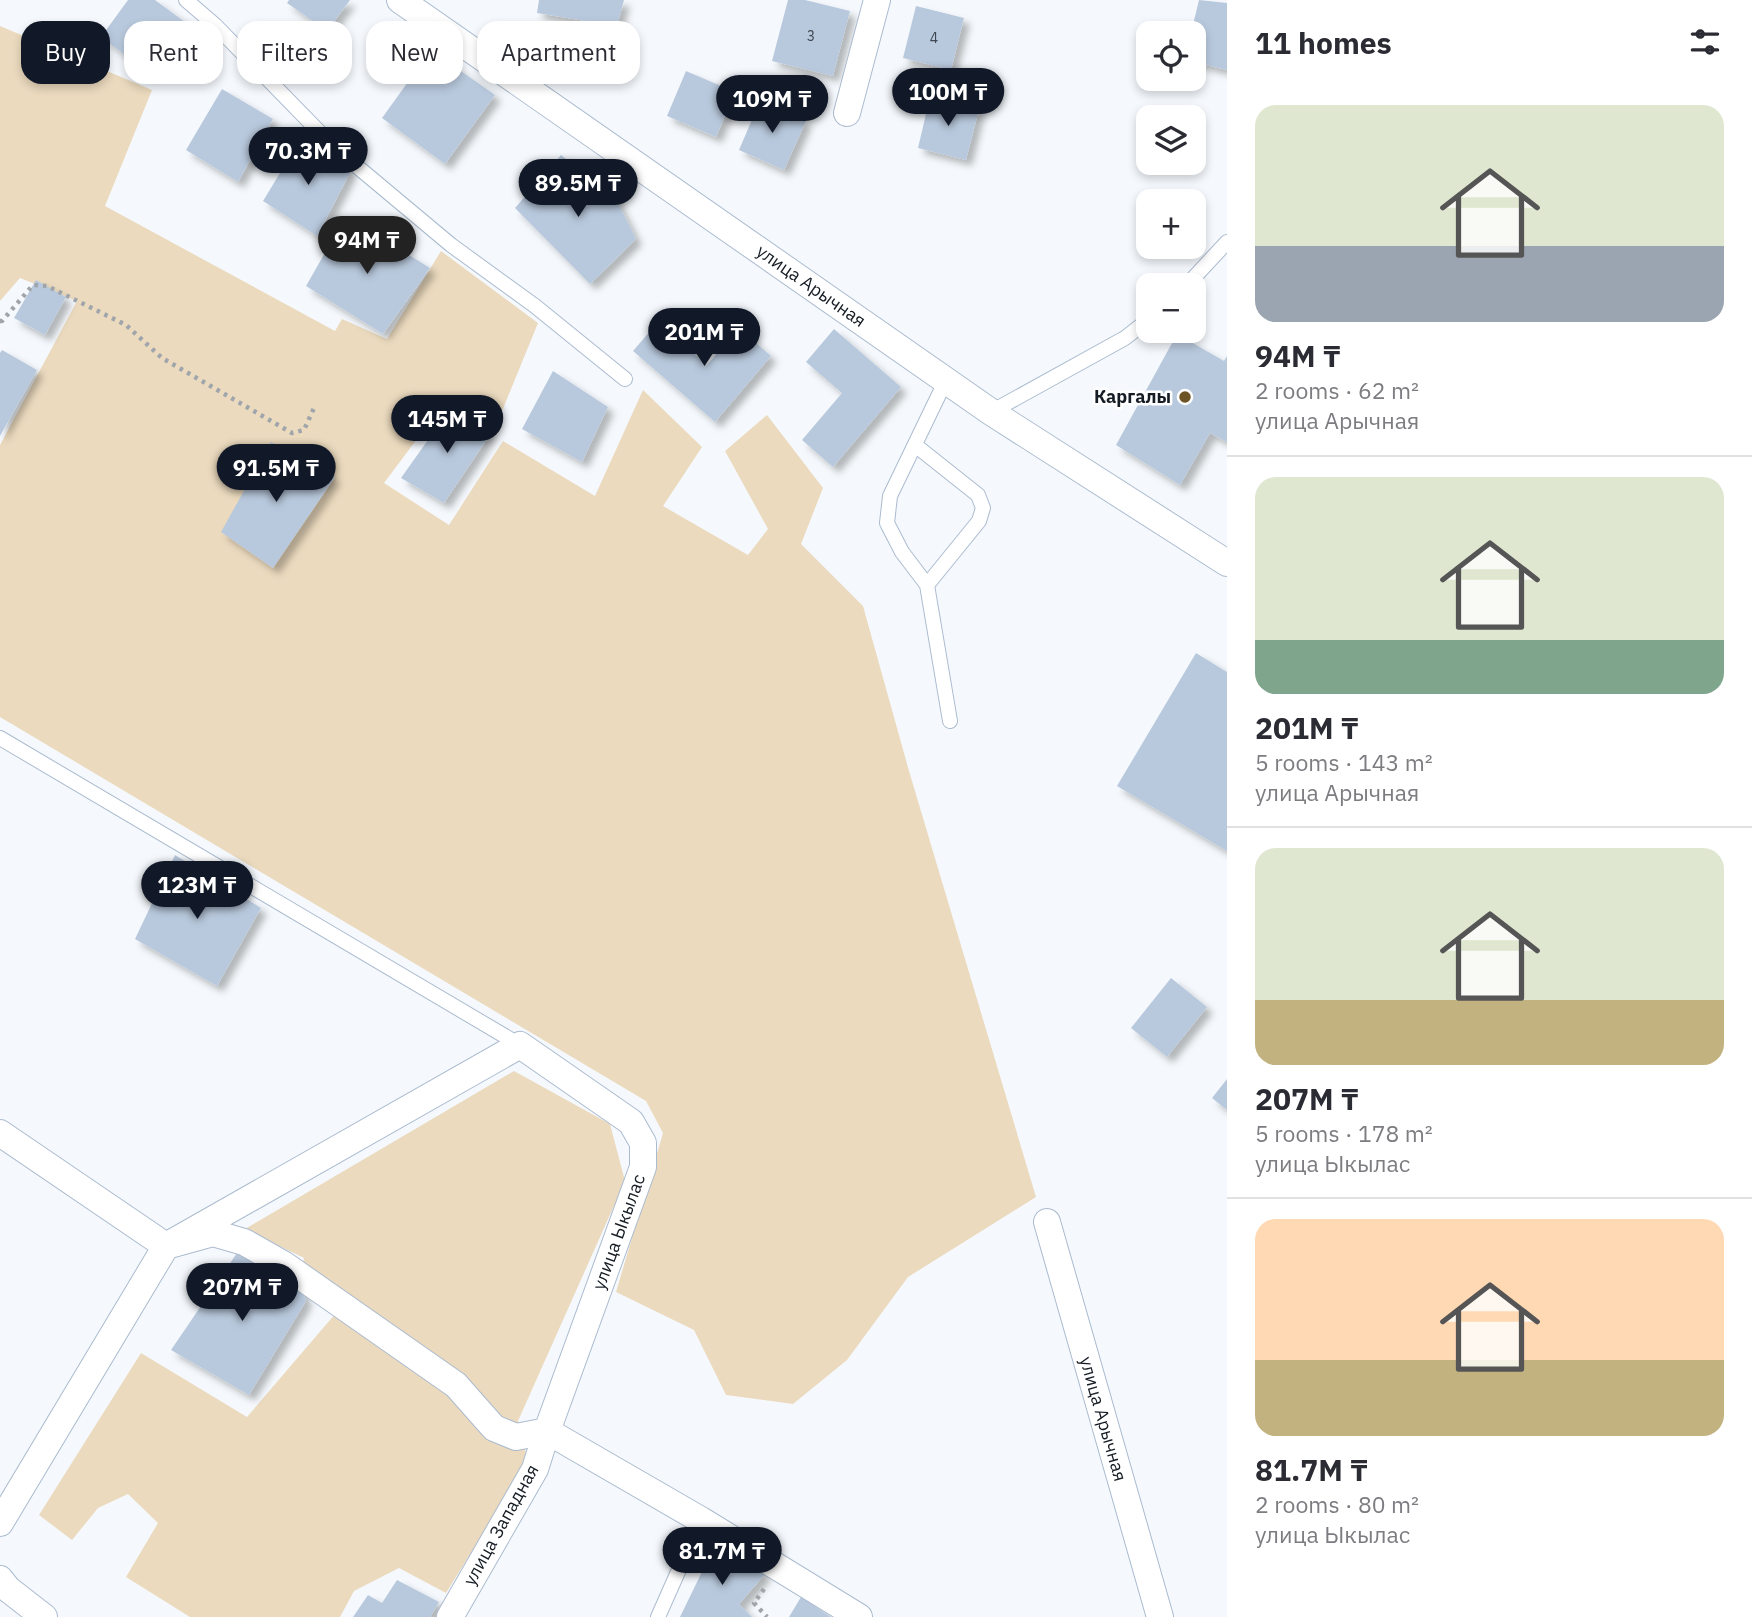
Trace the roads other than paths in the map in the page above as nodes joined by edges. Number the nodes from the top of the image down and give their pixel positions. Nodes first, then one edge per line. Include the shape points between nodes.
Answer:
1 (186, 0) edge
2 (400, 0) edge
3 (877, 0) edge
4 (847, 113) dead end
5 (1227, 242) edge
6 (1199, 273) edge
7 (1136, 329) edge
8 (625, 379) dead end
9 (946, 380) junction
10 (991, 412) junction
11 (915, 445) junction
12 (1227, 563) edge
13 (928, 585) junction
14 (950, 721) dead end
15 (0, 738) edge
16 (520, 1045) junction
17 (0, 1133) edge
18 (1047, 1222) dead end
19 (166, 1246) junction
20 (547, 1431) junction
21 (701, 1521) junction
22 (0, 1522) edge
23 (0, 1579) edge
24 (44, 1617) edge
25 (450, 1617) edge
26 (659, 1617) edge
27 (859, 1617) edge
28 (1160, 1617) edge

1 - 8 lane via 335,148 451,245
2 - 9 street, улица Арычная
3 - 4 street
5 - 6 lane
7 - 10 lane
9 - 10 street, улица Арычная
9 - 11 lane
10 - 12 street, улица Арычная
11 - 13 lane via 890,496 887,523
11 - 13 lane via 978,495 983,508 979,521
13 - 14 lane
15 - 16 lane
16 - 19 street
16 - 20 street, улица Ыкылас via 631,1122 643,1143 643,1167
17 - 19 street
18 - 28 street, улица Арычная
19 - 20 street via 213,1233 244,1242 456,1384 494,1428 516,1437
19 - 22 street
20 - 21 street
20 - 25 street, улица Западная via 535,1469
21 - 26 lane
21 - 27 street
23 - 24 street

